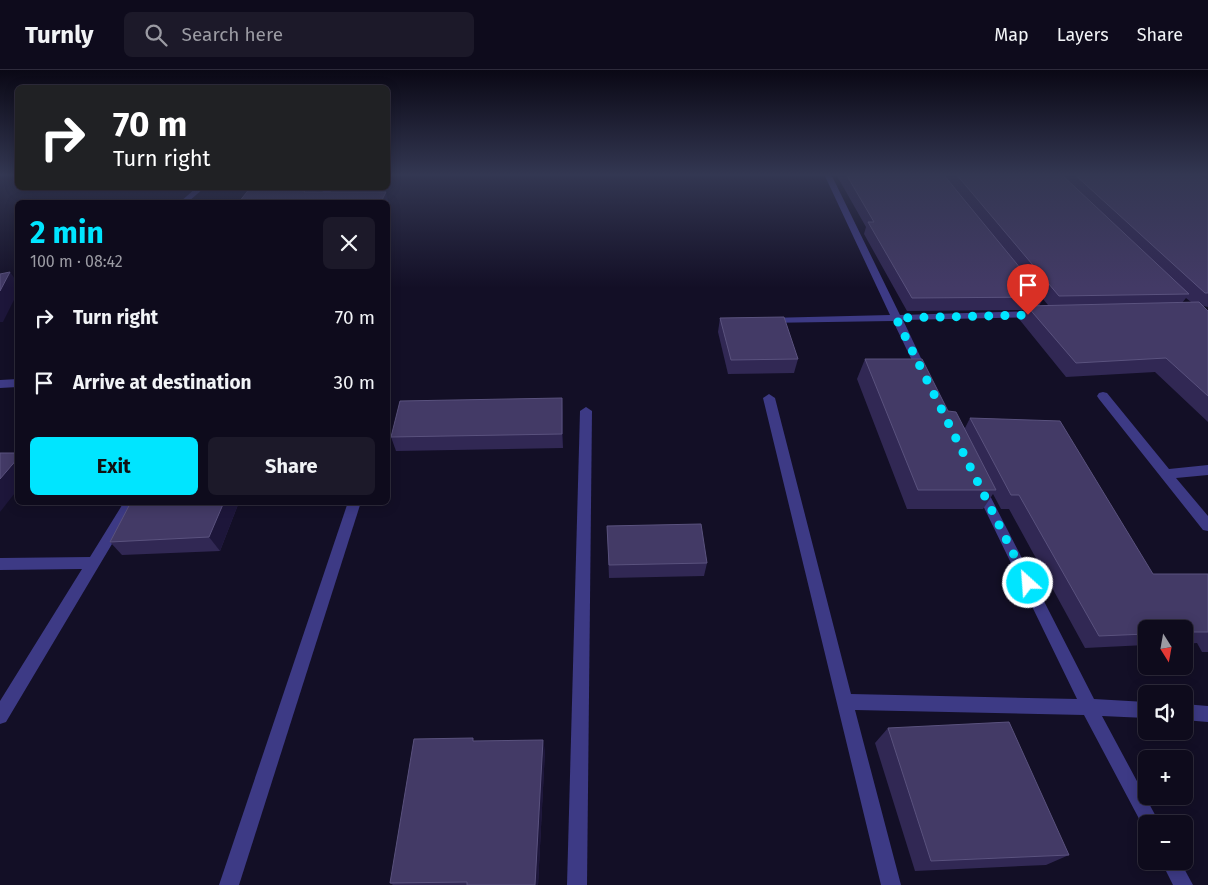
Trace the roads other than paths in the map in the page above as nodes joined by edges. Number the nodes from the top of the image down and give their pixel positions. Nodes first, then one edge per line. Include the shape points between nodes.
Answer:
1 (845, 212) edge
2 (1041, 306) edge
3 (896, 318) junction
4 (758, 321) edge
5 (15, 383) edge
6 (0, 384) edge
7 (931, 389) edge
8 (1103, 396) dead end
9 (769, 398) dead end
10 (586, 411) dead end
11 (1208, 470) edge
12 (1168, 474) junction
13 (975, 477) edge
14 (129, 505) edge
15 (354, 505) edge
16 (1208, 526) edge
17 (92, 563) junction
18 (0, 564) edge
19 (845, 702) junction
20 (1089, 707) junction
21 (1138, 710) edge
22 (1193, 713) edge
23 (1208, 714) edge
24 (0, 716) edge
25 (1145, 815) edge
26 (1175, 870) edge
27 (230, 885) edge
28 (577, 885) edge
29 (891, 885) edge
30 (1183, 885) edge

1 - 3 street
2 - 3 street via 1047,314
3 - 4 street
3 - 7 street
5 - 6 street
8 - 12 street
9 - 19 street
10 - 28 street
11 - 12 street
12 - 16 street
13 - 20 street
14 - 17 street
15 - 27 street
17 - 18 street
17 - 24 street
19 - 20 street
19 - 29 street
20 - 21 street
20 - 25 street
22 - 23 street
26 - 30 street

